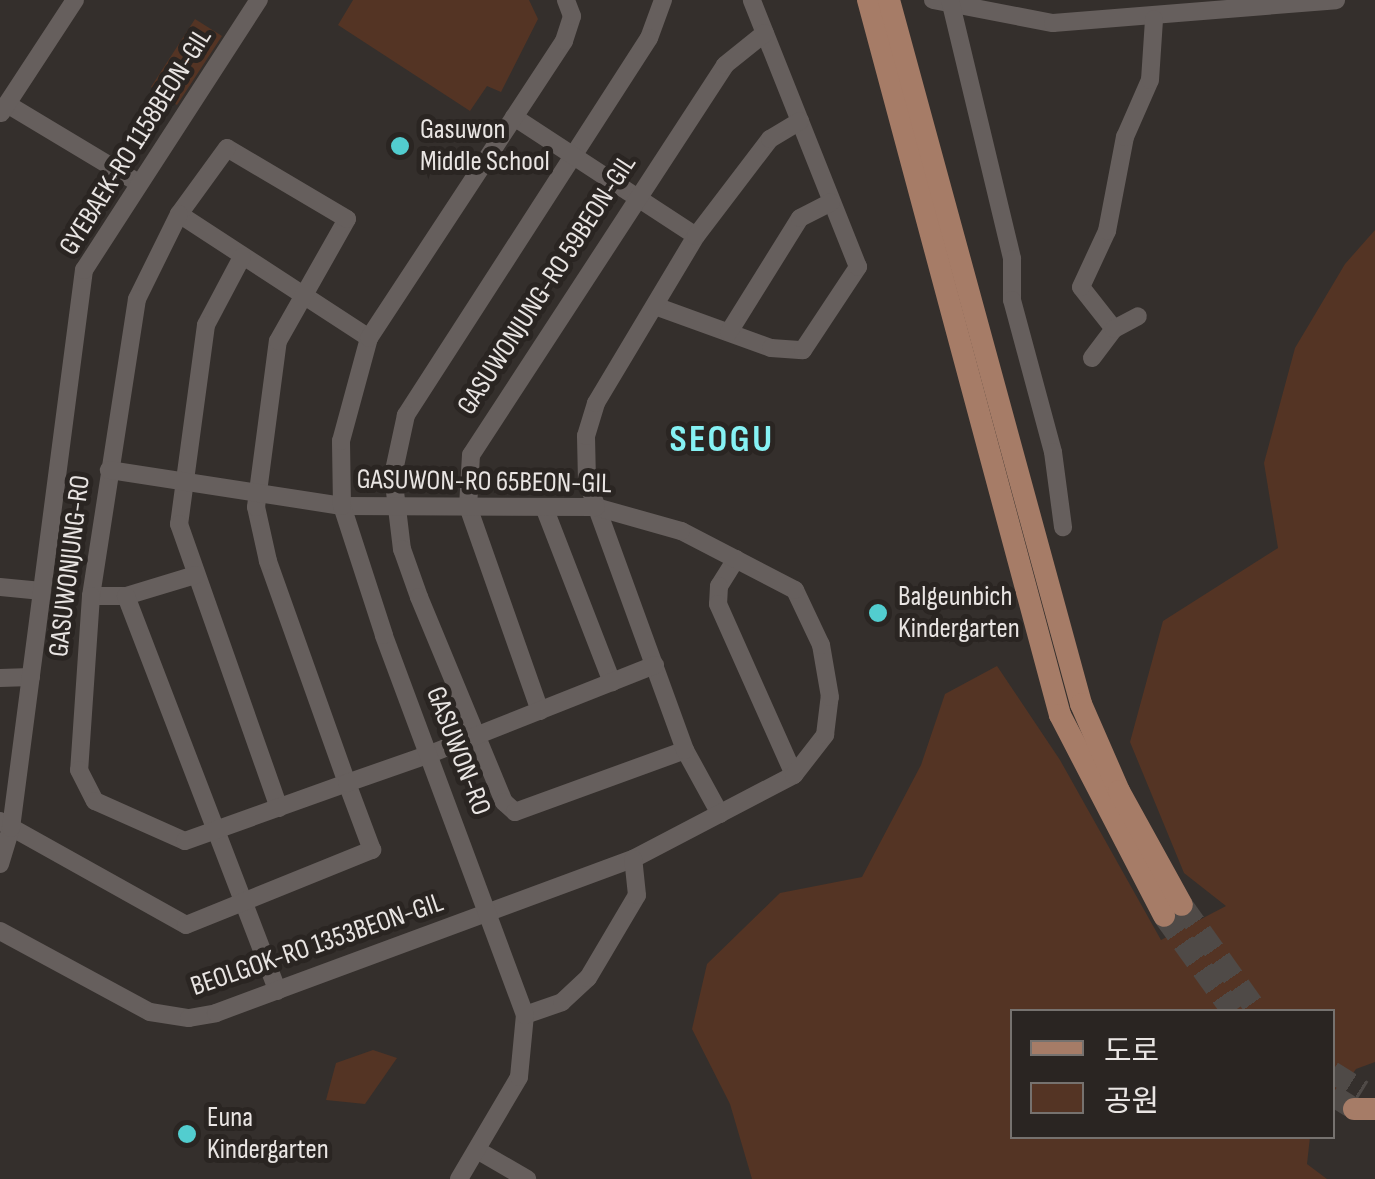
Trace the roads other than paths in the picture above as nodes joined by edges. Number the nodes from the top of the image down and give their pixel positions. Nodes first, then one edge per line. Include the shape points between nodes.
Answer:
1 (75, 0) edge
2 (259, 0) edge
3 (566, 0) edge
4 (663, 0) edge
5 (752, 0) edge
6 (854, 0) edge
7 (868, 0) edge
8 (889, 0) edge
9 (905, 0) edge
10 (1140, 0) edge
11 (1336, 0) edge
12 (944, 1) edge
13 (1147, 20) junction
14 (766, 33) junction
15 (891, 88) junction
16 (916, 100) junction
17 (3, 109) edge
18 (514, 118) junction
19 (800, 121) junction
20 (573, 156) junction
21 (137, 182) junction
22 (637, 198) junction
23 (831, 202) junction
24 (179, 214) junction
25 (696, 236) junction
26 (242, 257) junction
27 (301, 297) junction
28 (656, 306) junction
29 (1138, 316) dead end
30 (1114, 329) junction
31 (729, 332) junction
32 (369, 338) junction
33 (1092, 358) dead end
34 (109, 470) junction
35 (186, 479) junction
36 (256, 490) junction
37 (342, 506) junction
38 (596, 506) junction
39 (468, 507) junction
40 (544, 507) junction
41 (395, 509) junction
42 (1062, 527) dead end
43 (736, 558) junction
44 (195, 575) junction
45 (0, 587) edge
46 (42, 591) junction
47 (91, 596) junction
48 (126, 596) junction
49 (655, 665) junction
50 (31, 677) junction
51 (0, 678) edge
52 (612, 682) junction
53 (540, 711) junction
54 (476, 734) junction
55 (685, 750) junction
56 (430, 754) junction
57 (794, 775) junction
58 (346, 783) junction
59 (279, 808) junction
60 (720, 814) junction
61 (6, 825) edge
62 (216, 830) junction
63 (633, 859) junction
64 (0, 864) edge
65 (243, 902) junction
66 (492, 914) junction
67 (0, 931) edge
68 (278, 991) junction
69 (525, 1015) junction
70 (478, 1150) junction
71 (459, 1179) edge
72 (527, 1179) edge

1 - 17 street
2 - 21 street, GYEBAEK-RO 1158BEON-GIL
3 - 18 street, GASUWON-RO via 572,16 564,41
4 - 20 street via 650,38
5 - 14 street
6 - 15 main road
7 - 15 main road
8 - 16 main road
9 - 16 main road
10 - 13 street
11 - 13 street
12 - 13 street via 1054,23
12 - 42 street via 1012,259 1012,300 1053,452
13 - 30 street via 1150,80 1125,137 1107,231 1081,287
14 - 19 street
14 - 22 street, GASUWONJUNG-RO 59BEON-GIL via 725,65
15 - 16 main road via 1060,715 1173,910 1082,704
17 - 21 street
18 - 20 street
18 - 32 street, GASUWON-RO
19 - 23 street
19 - 25 street via 770,139
20 - 22 street
20 - 41 street via 406,415 394,446
21 - 46 street, GYEBAEK-RO 1158BEON-GIL via 84,270
22 - 25 street
22 - 39 street, GASUWONJUNG-RO 59BEON-GIL via 484,430 466,476
23 - 31 street via 800,218
23 - 31 street via 858,267 804,350 788,352
24 - 26 street
24 - 27 street, GASUWONJUNG-RO via 226,148 347,220
24 - 34 street, GASUWONJUNG-RO via 137,299
25 - 28 street
26 - 27 street
26 - 35 street via 206,325
27 - 32 street
27 - 36 street via 278,341
28 - 31 street
28 - 38 street via 596,403 586,436 586,481
29 - 30 street
30 - 33 street
32 - 37 street, GASUWON-RO via 340,441
34 - 35 street
34 - 47 street, GASUWONJUNG-RO
35 - 36 street
35 - 44 street via 179,524
36 - 37 street
36 - 58 street via 268,561
37 - 41 street, GASUWON-RO 65BEON-GIL
37 - 56 street, GASUWON-RO
38 - 40 street, GASUWON-RO 65BEON-GIL
38 - 43 street, GASUWON-RO 65BEON-GIL via 681,531
38 - 49 street
39 - 40 street, GASUWON-RO 65BEON-GIL
39 - 41 street, GASUWON-RO 65BEON-GIL
39 - 53 street, GASUWONJUNG-RO 59BEON-GIL
40 - 52 street
41 - 54 street via 419,598
43 - 57 street via 719,586 718,604
43 - 57 street, GASUWON-RO 65BEON-GIL via 794,590 821,645 830,697 825,736
44 - 48 street
44 - 59 street
45 - 46 street
46 - 50 street, GYEBAEK-RO 1158BEON-GIL
47 - 48 street
47 - 62 street, GASUWONJUNG-RO via 78,770 95,801 185,841
48 - 62 street
49 - 52 street, GASUWONJUNG-RO
49 - 55 street
50 - 51 street
50 - 61 street, GYEBAEK-RO 1158BEON-GIL
52 - 53 street, GASUWONJUNG-RO
53 - 54 street, GASUWONJUNG-RO
54 - 55 street via 504,802 521,812
54 - 56 street, GASUWONJUNG-RO
55 - 60 street
56 - 58 street, GASUWONJUNG-RO
56 - 66 street, GASUWON-RO
57 - 60 street, GASUWON-RO 65BEON-GIL
58 - 59 street, GASUWONJUNG-RO
58 - 65 street via 372,850
59 - 62 street, GASUWONJUNG-RO
60 - 63 street, GASUWON-RO 65BEON-GIL
61 - 64 street, GYEBAEK-RO 1158BEON-GIL
61 - 65 street via 186,925
62 - 65 street
63 - 66 street, GASUWON-RO 65BEON-GIL
63 - 69 street via 638,895 588,978 562,1002
65 - 68 street
66 - 68 street, BEOLGOK-RO 1353BEON-GIL
66 - 69 street, GASUWON-RO
67 - 68 street, BEOLGOK-RO 1353BEON-GIL via 150,1012 189,1018
69 - 70 street, GASUWON-RO via 519,1077
70 - 71 street, GASUWON-RO
70 - 72 street

